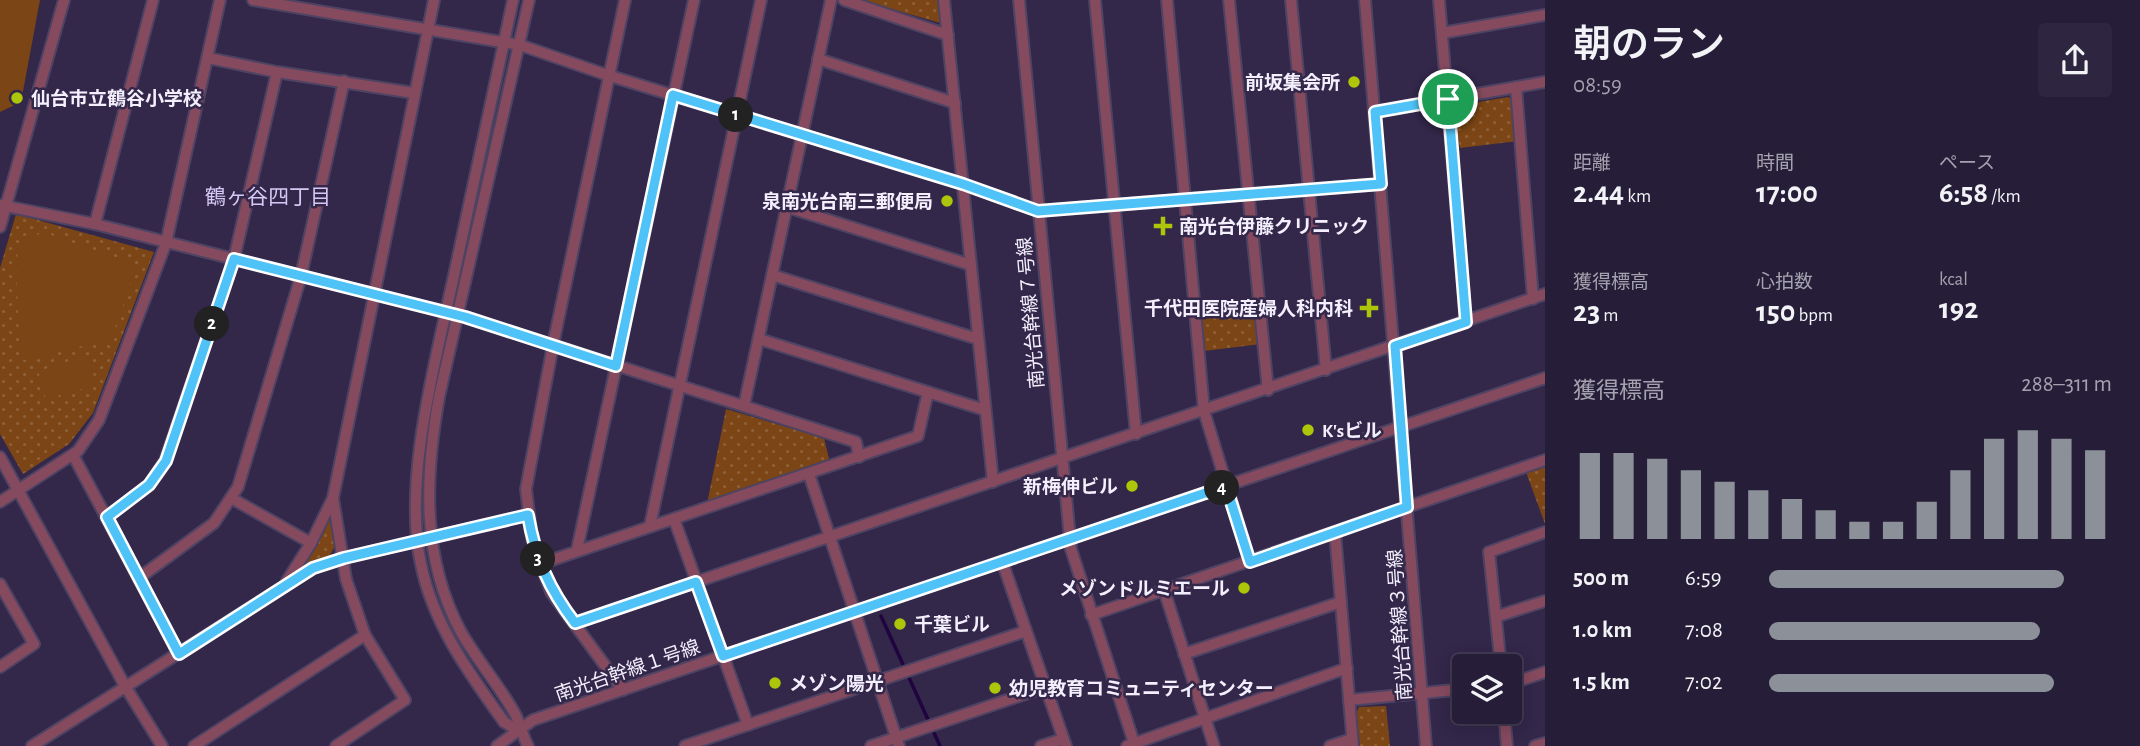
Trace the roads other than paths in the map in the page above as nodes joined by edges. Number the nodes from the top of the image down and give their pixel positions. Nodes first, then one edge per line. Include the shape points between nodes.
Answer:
1 (64, 0) edge
2 (153, 0) edge
3 (220, 0) edge
4 (253, 0) edge
5 (335, 0) edge
6 (434, 0) edge
7 (513, 0) edge
8 (529, 0) edge
9 (625, 0) edge
10 (694, 0) edge
11 (761, 0) edge
12 (831, 0) edge
13 (844, 0) edge
14 (944, 0) edge
15 (1019, 0) edge
16 (1095, 0) edge
17 (1167, 0) edge
18 (1229, 0) edge
19 (1291, 0) edge
20 (1365, 0) edge
21 (1439, 0) edge
22 (333, 14) junction
23 (1545, 16) edge
24 (429, 30) junction
25 (1442, 33) junction
26 (948, 35) junction
27 (504, 41) junction
28 (520, 45) junction
29 (208, 58) junction
30 (818, 59) junction
31 (277, 72) junction
32 (607, 75) junction
33 (344, 81) junction
34 (1545, 82) edge
35 (1516, 87) junction
36 (414, 93) junction
37 (673, 95) junction
38 (1448, 99) junction
39 (955, 103) junction
40 (1375, 112) junction
41 (737, 115) junction
42 (802, 135) junction
43 (963, 184) junction
44 (1381, 184) junction
45 (1307, 190) junction
46 (1246, 195) junction
47 (1183, 200) junction
48 (4, 204) edge
49 (1114, 206) junction
50 (787, 207) junction
51 (1038, 211) junction
52 (94, 224) junction
53 (0, 226) edge
54 (166, 243) junction
55 (234, 259) junction
56 (971, 265) junction
57 (772, 275) junction
58 (301, 276) junction
59 (373, 294) junction
60 (1545, 295) edge
61 (1533, 299) junction
62 (452, 314) junction
63 (1466, 322) junction
64 (759, 339) junction
65 (978, 339) junction
66 (552, 345) junction
67 (1395, 346) junction
68 (616, 366) junction
69 (1326, 370) junction
70 (1545, 377) edge
71 (679, 386) junction
72 (1268, 390) junction
73 (928, 392) junction
74 (744, 406) junction
75 (985, 410) junction
76 (1204, 411) junction
77 (1401, 428) junction
78 (1136, 434) junction
79 (73, 455) junction
80 (0, 457) edge
81 (859, 457) junction
82 (1062, 459) junction
83 (1545, 460) edge
84 (809, 474) junction
85 (993, 482) junction
86 (1226, 486) junction
87 (18, 490) junction
88 (231, 498) junction
89 (333, 498) junction
90 (0, 502) edge
91 (1407, 507) junction
92 (528, 515) junction
93 (107, 517) junction
94 (674, 519) junction
95 (650, 526) junction
96 (1335, 531) junction
97 (1545, 532) edge
98 (431, 537) junction
99 (830, 537) junction
100 (1070, 540) junction
101 (417, 541) junction
102 (311, 543) junction
103 (577, 550) junction
104 (344, 558) junction
105 (1002, 561) junction
106 (1250, 562) junction
107 (540, 564) junction
108 (139, 578) junction
109 (696, 582) junction
110 (285, 584) junction
111 (0, 585) edge
112 (1164, 590) junction
113 (1545, 601) edge
114 (1341, 602) junction
115 (854, 611) junction
116 (1091, 615) junction
117 (1498, 616) junction
118 (575, 623) junction
119 (1026, 631) junction
120 (365, 635) junction
121 (179, 654) junction
122 (1184, 654) junction
123 (1500, 654) edge
124 (723, 656) junction
125 (0, 667) edge
126 (1347, 668) junction
127 (1545, 672) edge
128 (1522, 680) edge
129 (877, 681) junction
130 (125, 686) junction
131 (1046, 688) junction
132 (623, 690) junction
133 (1452, 690) edge
134 (1422, 693) junction
135 (1349, 701) junction
136 (1205, 718) junction
137 (1505, 724) edge
138 (748, 725) junction
139 (519, 731) junction
140 (897, 742) edge
141 (1065, 742) edge
142 (1353, 742) edge
143 (1545, 743) edge
144 (1132, 745) edge
145 (32, 746) edge
146 (162, 746) edge
147 (194, 746) edge
148 (336, 746) edge
149 (498, 746) edge
150 (528, 746) edge
151 (685, 746) edge
152 (871, 746) edge
153 (1041, 746) edge
154 (1214, 746) edge
155 (1330, 746) edge
156 (1426, 746) edge
157 (1507, 746) edge
158 (1535, 746) edge

1 - 48 street
2 - 52 street
3 - 29 street
4 - 22 street
5 - 22 street
6 - 24 street
7 - 27 street
8 - 28 street
9 - 32 street
10 - 37 street
11 - 41 street
12 - 30 street
13 - 26 street
14 - 26 street
15 - 51 street, 南光台幹線７号線
16 - 49 street
17 - 47 street
18 - 46 street
19 - 45 street
20 - 40 street, 南光台幹線３号線
21 - 25 street
22 - 24 street
23 - 25 street
24 - 27 street
24 - 36 street
25 - 38 street
26 - 39 street
27 - 28 street
27 - 62 street
28 - 32 street
28 - 62 street
29 - 31 street
29 - 54 street
30 - 39 street
30 - 42 street
31 - 33 street
31 - 55 street
32 - 37 street
32 - 66 street
33 - 36 street
33 - 58 street
34 - 35 street
35 - 38 street
35 - 61 street
36 - 59 street
37 - 41 street
37 - 68 street
38 - 40 street
38 - 63 street
39 - 43 street
40 - 44 street, 南光台幹線３号線
41 - 42 street
41 - 71 street
42 - 43 street
42 - 50 street
43 - 51 street
43 - 56 street
44 - 45 street
44 - 67 street, 南光台幹線３号線
45 - 46 street
45 - 69 street
46 - 47 street
46 - 72 street
47 - 49 street
47 - 76 street
48 - 52 street
48 - 53 street
49 - 51 street
49 - 78 street
50 - 56 street
50 - 57 street
51 - 82 street, 南光台幹線７号線
52 - 54 street
54 - 55 street
54 - 79 street via 99,420
55 - 58 street
55 - 93 street via 166,461 149,485
56 - 65 street
57 - 64 street
57 - 65 street
58 - 59 street
58 - 88 street via 261,416
59 - 62 street
59 - 89 street
60 - 61 street
61 - 63 street
62 - 66 street
62 - 98 street via 430,445
62 - 101 street via 421,442
63 - 67 street
64 - 73 street
64 - 74 street
65 - 75 street
66 - 68 street
66 - 92 street via 529,465
67 - 69 street
67 - 77 street, 南光台幹線３号線
68 - 71 street
68 - 103 street
69 - 72 street
70 - 77 street, 南光台幹線１号線
71 - 74 street
71 - 95 street
72 - 76 street
73 - 75 street
73 - 81 street via 918,436
74 - 81 street via 856,442
75 - 85 street
76 - 78 street
76 - 86 street
77 - 86 street, 南光台幹線１号線
77 - 91 street, 南光台幹線３号線
78 - 82 street
79 - 87 street
79 - 93 street
80 - 87 street
81 - 84 street
82 - 85 street
82 - 100 street, 南光台幹線７号線
83 - 91 street
84 - 94 street
84 - 99 street
85 - 99 street
86 - 100 street, 南光台幹線１号線
86 - 106 street
87 - 90 street
87 - 130 street
88 - 102 street
88 - 108 street via 214,523
89 - 102 street
89 - 104 street
91 - 96 street
91 - 134 street, 南光台幹線３号線
92 - 98 street
92 - 107 street
93 - 108 street
94 - 95 street
94 - 109 street
95 - 103 street
96 - 106 street
96 - 114 street
97 - 117 street via 1489,552
98 - 101 street
98 - 139 street via 437,570 455,619 517,715
99 - 109 street
99 - 115 street
100 - 105 street, 南光台幹線１号線
100 - 116 street, 南光台幹線７号線
101 - 104 street
101 - 139 street via 429,596 442,627 504,722
102 - 110 street
103 - 107 street
104 - 110 street
104 - 120 street via 346,579
105 - 115 street, 南光台幹線１号線
105 - 119 street
106 - 112 street
107 - 118 street via 551,592
108 - 121 street
109 - 118 street
109 - 124 street
110 - 121 street
111 - 125 street via 34,644
112 - 116 street
112 - 122 street
113 - 117 street
114 - 122 street
114 - 126 street
115 - 124 street, 南光台幹線１号線
115 - 129 street
116 - 144 street, 南光台幹線７号線
117 - 123 street
118 - 132 street
119 - 129 street
119 - 131 street
120 - 147 street
120 - 148 street via 405,700
121 - 130 street
122 - 136 street
124 - 132 street, 南光台幹線１号線
124 - 138 street
126 - 135 street
126 - 136 street
127 - 128 street
129 - 138 street
129 - 140 street
130 - 145 street
130 - 146 street
131 - 140 street
131 - 141 street
132 - 139 street, 南光台幹線１号線 via 533,720
133 - 134 street
134 - 135 street
134 - 156 street, 南光台幹線３号線
135 - 142 street
136 - 144 street
136 - 154 street
137 - 157 street
138 - 151 street
139 - 149 street, 南光台幹線１号線
139 - 150 street
140 - 152 street
141 - 153 street
142 - 155 street
143 - 158 street

